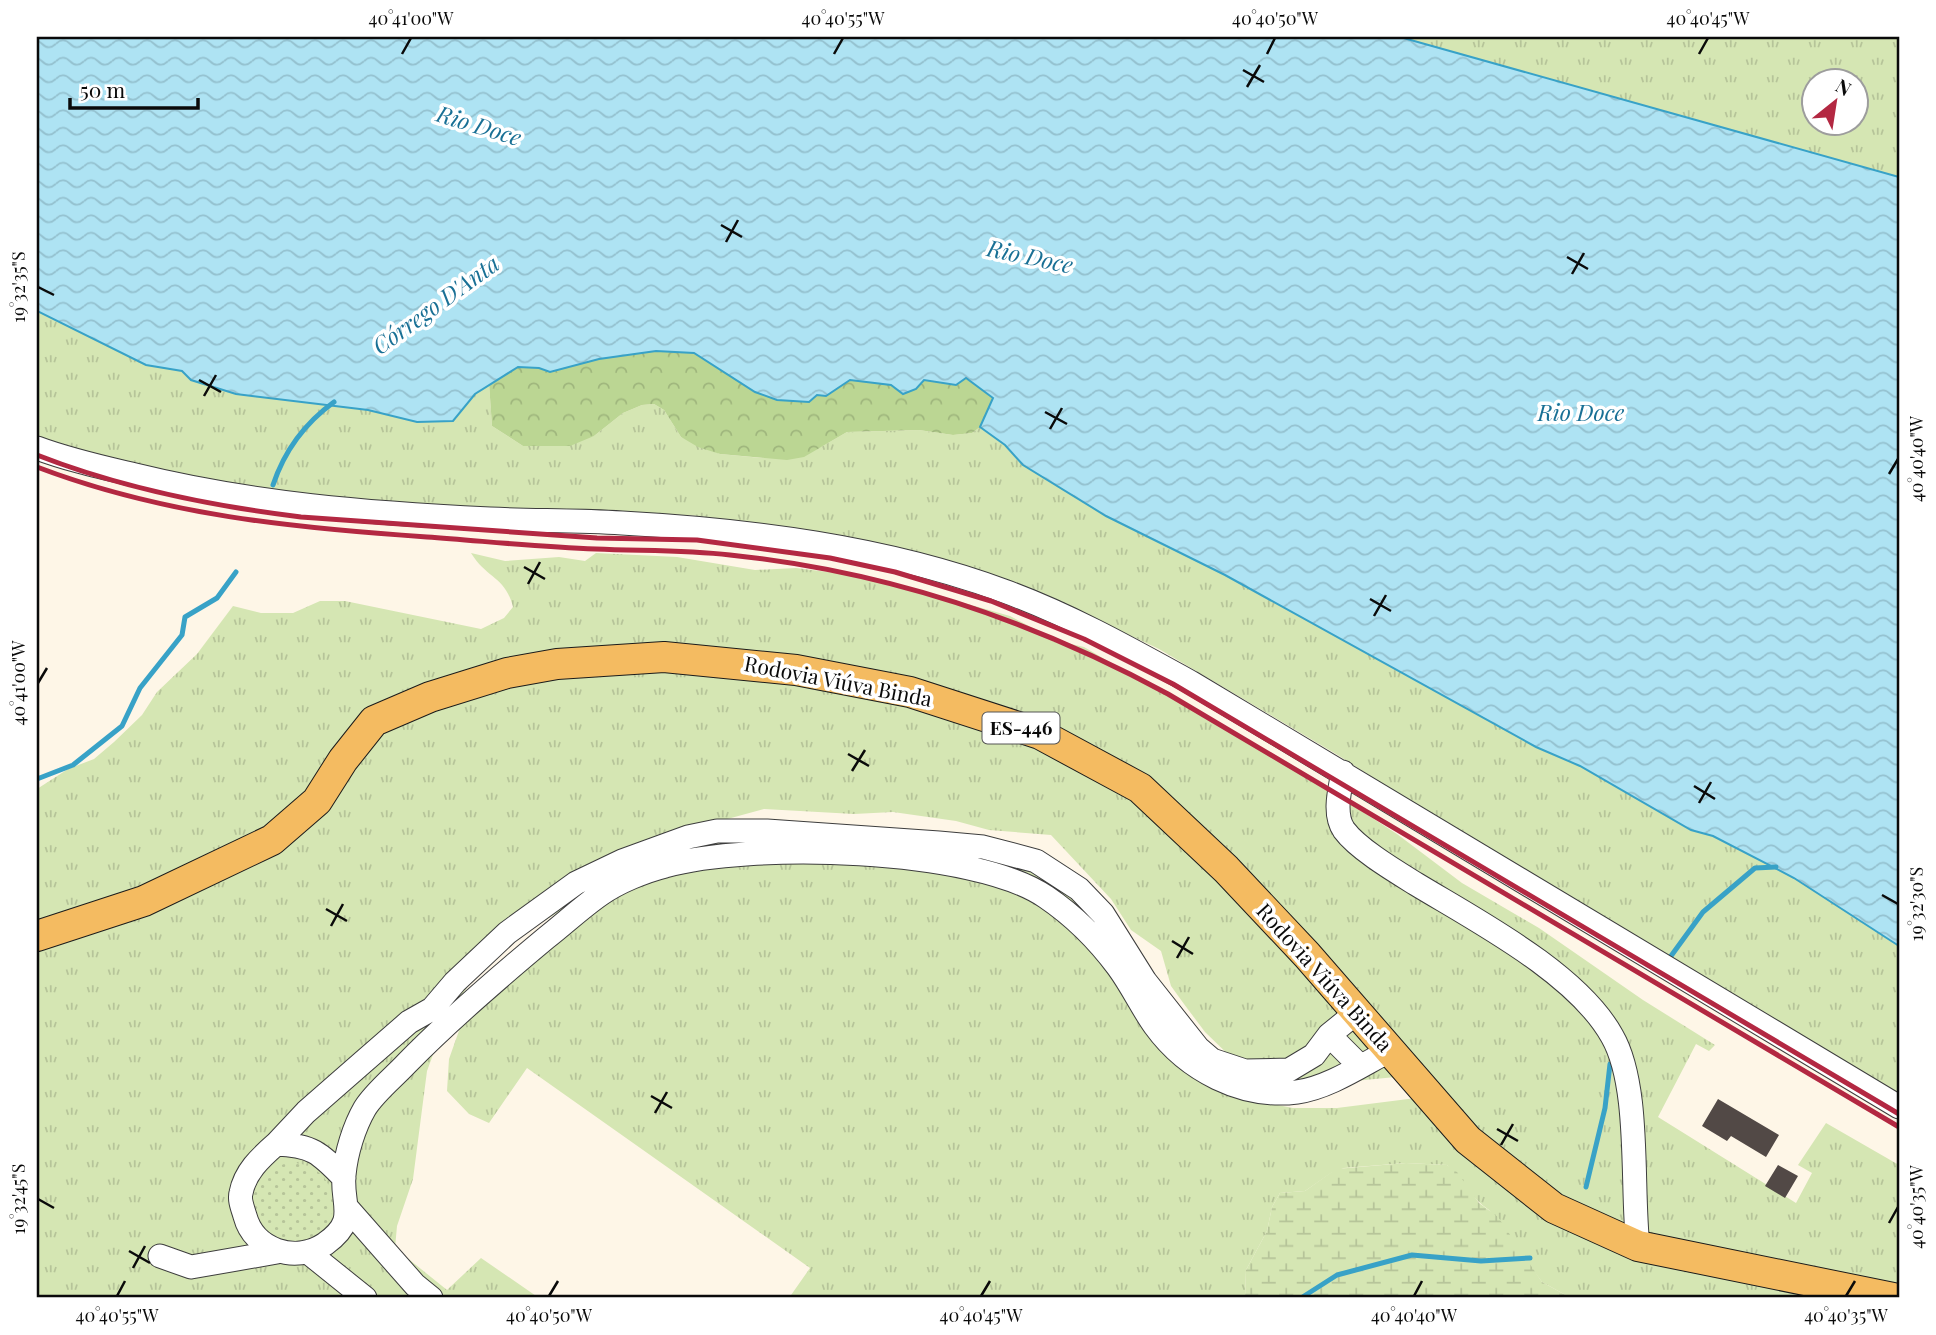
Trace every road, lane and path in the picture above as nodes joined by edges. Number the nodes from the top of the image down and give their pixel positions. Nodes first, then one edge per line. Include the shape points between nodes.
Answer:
1 (37, 448) edge
2 (1343, 772) junction
3 (37, 936) edge
4 (463, 974) junction
5 (483, 992) junction
6 (1356, 1013) junction
7 (1329, 1035) junction
8 (1389, 1051) junction
9 (1360, 1066) junction
10 (1899, 1107) edge
11 (276, 1144) junction
12 (344, 1178) junction
13 (349, 1210) junction
14 (1638, 1246) junction
15 (277, 1252) junction
16 (309, 1253) junction
17 (160, 1256) dead end
18 (365, 1298) edge
19 (431, 1298) edge
20 (1893, 1298) edge

1 - 2 street via 211,494 354,511 622,523 736,534 926,567 1005,591 1116,642
2 - 10 street
2 - 14 street via 1339,819 1350,836 1393,870 1539,961 1577,994 1611,1034 1622,1054 1629,1104
3 - 6 main road, Rodovia Viúva Binda / ES-446 via 144,901 272,840 317,801 361,735 392,711 531,667 664,657 796,670 910,692 1040,734 1140,788 1226,869
4 - 5 street
4 - 7 street via 507,933 576,883 622,861 716,831 826,834 983,847 1036,860 1103,914 1145,981 1212,1060 1245,1071 1289,1070 1314,1055
4 - 11 street via 432,1009 354,1070
5 - 9 street via 603,892 663,866 716,855 934,859 997,873 1043,894 1072,917 1119,968 1156,1028 1184,1058 1212,1076 1245,1090 1298,1092
5 - 12 street via 366,1106 352,1137
6 - 7 street
6 - 8 main road, Rodovia Viúva Binda / ES-446
7 - 9 street
8 - 9 street
8 - 14 main road, Rodovia Viúva Binda / ES-446 via 1468,1140 1528,1190 1584,1224
11 - 12 street via 300,1144 320,1153
11 - 15 street via 254,1163 240,1196 249,1231
12 - 13 street
13 - 16 street via 328,1242
13 - 19 street
14 - 20 main road, Rodovia Viúva Binda / ES-446
15 - 16 street
15 - 17 street via 191,1267
16 - 18 street

